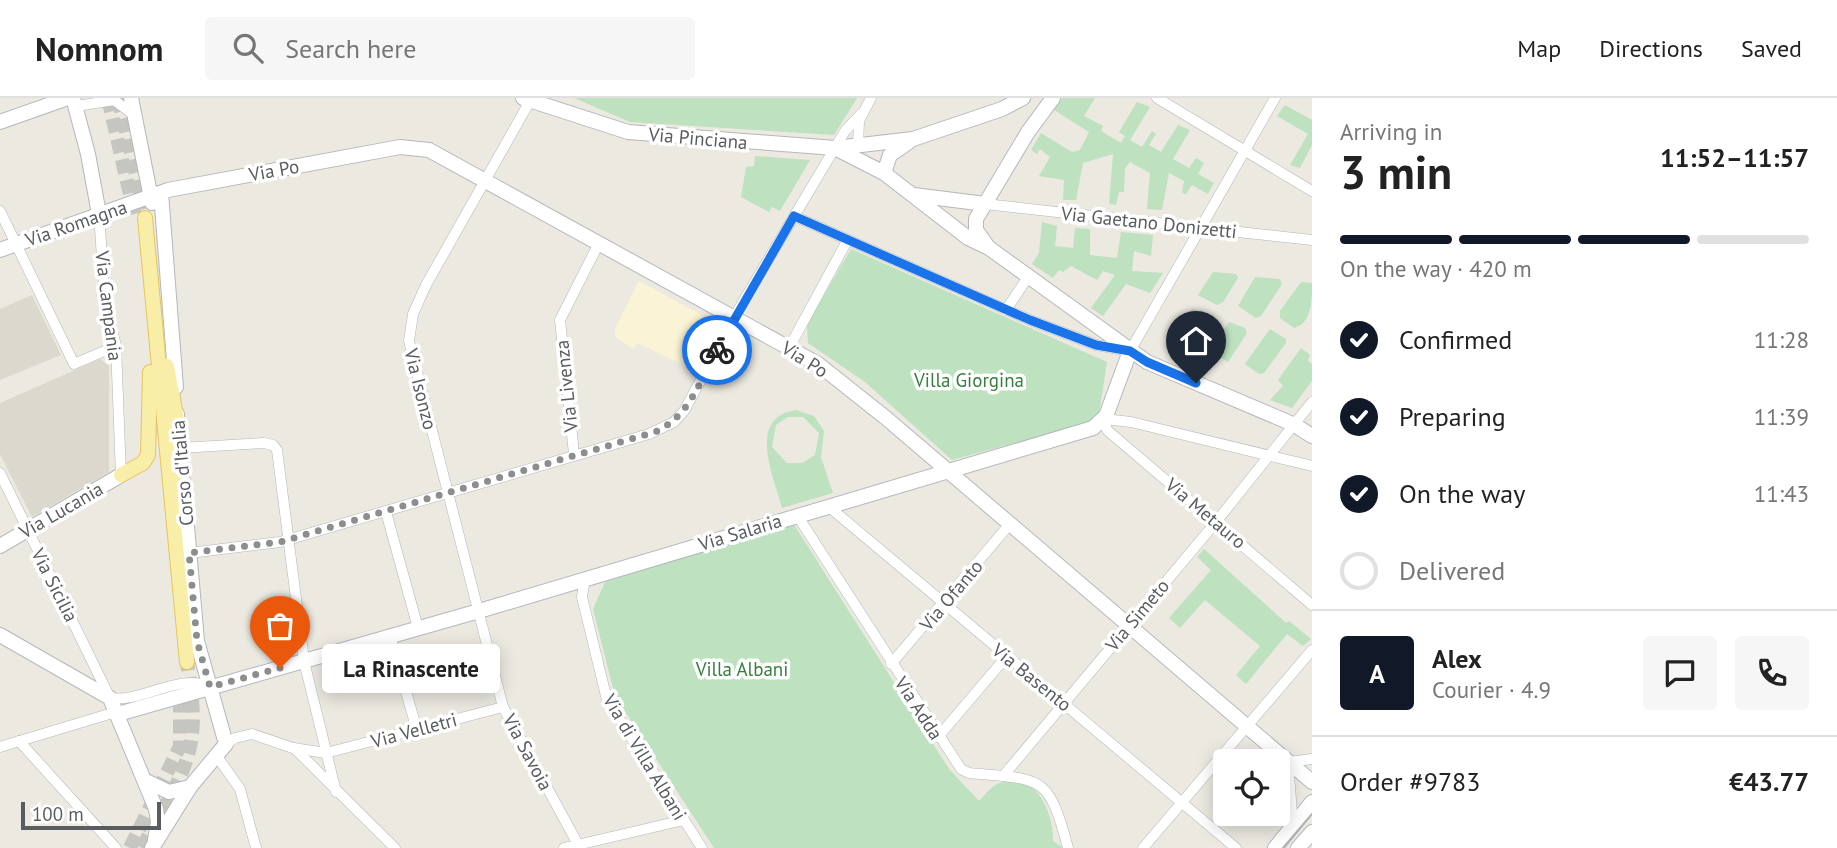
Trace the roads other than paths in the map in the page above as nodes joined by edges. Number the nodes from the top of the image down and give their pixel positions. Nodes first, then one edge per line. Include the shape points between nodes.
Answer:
1 (131, 98) edge
2 (871, 98) edge
3 (1023, 98) edge
4 (1053, 98) edge
5 (1157, 98) edge
6 (1275, 98) edge
7 (526, 100) edge
8 (73, 101) edge
9 (555, 103) edge
10 (1002, 109) junction
11 (862, 113) junction
12 (135, 116) junction
13 (0, 122) edge
14 (1028, 132) junction
15 (913, 139) junction
16 (858, 146) junction
17 (835, 148) junction
18 (1243, 150) junction
19 (884, 173) junction
20 (487, 180) junction
21 (1312, 191) edge
22 (912, 194) junction
23 (156, 195) junction
24 (985, 204) junction
25 (0, 211) edge
26 (99, 214) junction
27 (794, 216) junction
28 (1200, 227) junction
29 (1312, 240) edge
30 (848, 241) junction
31 (599, 243) junction
32 (16, 244) junction
33 (989, 248) junction
34 (0, 250) edge
35 (1028, 277) junction
36 (152, 280) junction
37 (1006, 310) junction
38 (734, 318) junction
39 (116, 346) junction
40 (789, 348) junction
41 (1130, 351) junction
42 (150, 372) junction
43 (1312, 402) edge
44 (1104, 419) junction
45 (1294, 425) junction
46 (178, 426) junction
47 (1312, 436) edge
48 (180, 448) junction
49 (574, 454) junction
50 (1270, 455) junction
51 (1312, 466) edge
52 (945, 470) junction
53 (0, 473) edge
54 (121, 475) junction
55 (448, 493) junction
56 (828, 506) junction
57 (386, 512) junction
58 (797, 515) junction
59 (1216, 522) junction
60 (1009, 525) junction
61 (27, 529) junction
62 (288, 540) junction
63 (0, 546) edge
64 (177, 556) junction
65 (585, 579) junction
66 (945, 604) junction
67 (1312, 605) edge
68 (479, 611) junction
69 (1127, 625) junction
70 (418, 628) junction
71 (0, 635) edge
72 (390, 636) junction
73 (1312, 650) edge
74 (1007, 656) junction
75 (304, 661) junction
76 (183, 663) tunnel mouth
77 (891, 664) junction
78 (96, 666) junction
79 (79, 682) junction
80 (210, 687) junction
81 (132, 697) junction
82 (110, 698) junction
83 (1065, 703) junction
84 (503, 707) junction
85 (118, 714) junction
86 (1248, 727) junction
87 (417, 730) junction
88 (938, 737) junction
89 (19, 741) junction
90 (0, 747) edge
91 (293, 748) junction
92 (1273, 749) edge
93 (221, 750) junction
94 (326, 753) junction
95 (1312, 759) edge
96 (1290, 762) edge
97 (1290, 764) edge
98 (1004, 775) junction
99 (144, 779) junction
100 (1312, 782) edge
101 (190, 787) junction
102 (1290, 788) edge
103 (336, 792) junction
104 (1312, 802) edge
105 (1183, 803) junction
106 (684, 820) junction
107 (1293, 826) junction
108 (579, 846) edge
109 (116, 848) edge
110 (256, 848) edge
111 (395, 848) edge
112 (564, 848) edge
113 (702, 848) edge
114 (1068, 848) edge
115 (1143, 848) edge
116 (1236, 848) edge
117 (1275, 848) edge

1 - 12 street, Corso d'Italia
2 - 11 street
3 - 10 street
4 - 14 street
5 - 18 street
6 - 18 street
7 - 9 street, Via Pinciana
7 - 20 street, Via Isonzo
8 - 12 street via 114,100
8 - 13 street
8 - 26 street, Via Campania
9 - 17 street, Via Pinciana via 633,132
10 - 14 street via 1027,111
10 - 15 street
11 - 16 street
11 - 17 street
12 - 23 street, Corso d'Italia
14 - 24 street
15 - 16 street
15 - 19 street via 890,155
16 - 17 street
17 - 19 street
17 - 27 street
18 - 21 street
18 - 28 street
19 - 22 street
20 - 23 street, Via Po via 433,151 410,146
20 - 31 street, Via Po
20 - 55 street, Via Isonzo via 426,285 410,331 412,358
22 - 24 street
22 - 33 street via 968,238
23 - 26 street, Via Romagna
23 - 46 street, Corso d'Italia via 171,299
24 - 28 street, Via Gaetano Donizetti
24 - 33 street via 975,227
25 - 32 street
26 - 32 street, Via Romagna
26 - 39 street, Via Campania via 105,301
27 - 30 street
27 - 38 street
28 - 29 street, Via Gaetano Donizetti
28 - 41 street
30 - 37 street
30 - 40 street
31 - 38 street, Via Po
31 - 49 street, Via Livenza via 560,320
32 - 34 street, Via Romagna
32 - 39 street via 74,364
33 - 35 street
35 - 37 street
35 - 41 street
36 - 42 main road, Corso d'Italia via 141,219
36 - 46 main road
36 - 64 main road, Corso d'Italia
37 - 41 street via 1087,342
38 - 40 street, Via Po
38 - 49 street via 677,419 649,434
39 - 54 street, Via Campania
40 - 52 street, Via Po via 836,378
41 - 44 street
41 - 45 street
42 - 54 main road via 148,455
42 - 64 main road, Corso d'Italia
43 - 45 street, Via Simeto
44 - 50 street
44 - 52 street, Via Salaria via 1090,429
44 - 59 street, Via Metauro via 1107,430
45 - 47 street
45 - 50 street, Via Simeto
46 - 48 street, Corso d'Italia
48 - 62 street via 273,445 278,453
48 - 64 main road
49 - 55 street
50 - 51 street
50 - 59 street, Via Simeto
52 - 56 street, Via Salaria
52 - 60 street, Via Po
53 - 61 street, Via Sicilia
54 - 61 street, Via Lucania
55 - 57 street
55 - 68 street, Via Isonzo
56 - 58 street, Via Salaria
56 - 66 street, Via Basento
57 - 62 street
57 - 70 street
58 - 65 street, Via Salaria
58 - 77 street, Via Adda
59 - 67 street, Via Metauro
59 - 69 street, Via Simeto
60 - 66 street, Via Ofanto
60 - 69 street, Via Po
61 - 63 street, Via Lucania
61 - 78 street, Via Sicilia
62 - 64 street
62 - 75 street
64 - 76 main road
64 - 80 street, Corso d'Italia
65 - 68 street, Via Salaria
65 - 106 street, Via di Villa Albani via 582,597 607,700
66 - 74 street, Via Basento
66 - 77 street, Via Ofanto
68 - 70 street, Via Salaria
68 - 84 street, Via Savoia
69 - 83 street, Via Simeto
69 - 86 street, Via Po
70 - 72 street, Via Salaria
71 - 79 street
72 - 75 street, Via Salaria
72 - 87 street
73 - 86 street
74 - 83 street, Via Basento
74 - 88 street
75 - 80 street, Via Salaria
75 - 94 street
77 - 88 street, Via Adda
78 - 79 street via 90,677
78 - 82 street, Via Sicilia
79 - 82 street
80 - 81 street via 194,682
80 - 85 street, Via Salaria
80 - 93 street, Corso d'Italia
81 - 82 street
81 - 85 street
82 - 85 street
83 - 98 street, Via Simeto
83 - 105 street, Via Basento
84 - 87 street, Via Velletri
84 - 108 street, Via Savoia
85 - 89 street
85 - 99 street
86 - 92 street, Via Po
86 - 105 street
87 - 94 street, Via Velletri
88 - 98 street, Via Adda via 964,772
89 - 90 street
89 - 109 street
91 - 93 street via 252,734 235,738
91 - 94 street
91 - 103 street
93 - 101 street
93 - 110 street via 240,789
94 - 103 street
95 - 96 street
97 - 100 street, Via Po
98 - 114 street, Via Adda via 1042,785 1056,805
99 - 101 street via 169,792
99 - 101 street via 158,818 152,848
102 - 107 street
103 - 111 street
104 - 107 street
105 - 115 street
105 - 116 street, Via Basento
106 - 108 street
106 - 113 street, Via di Villa Albani
107 - 117 street
108 - 112 street

